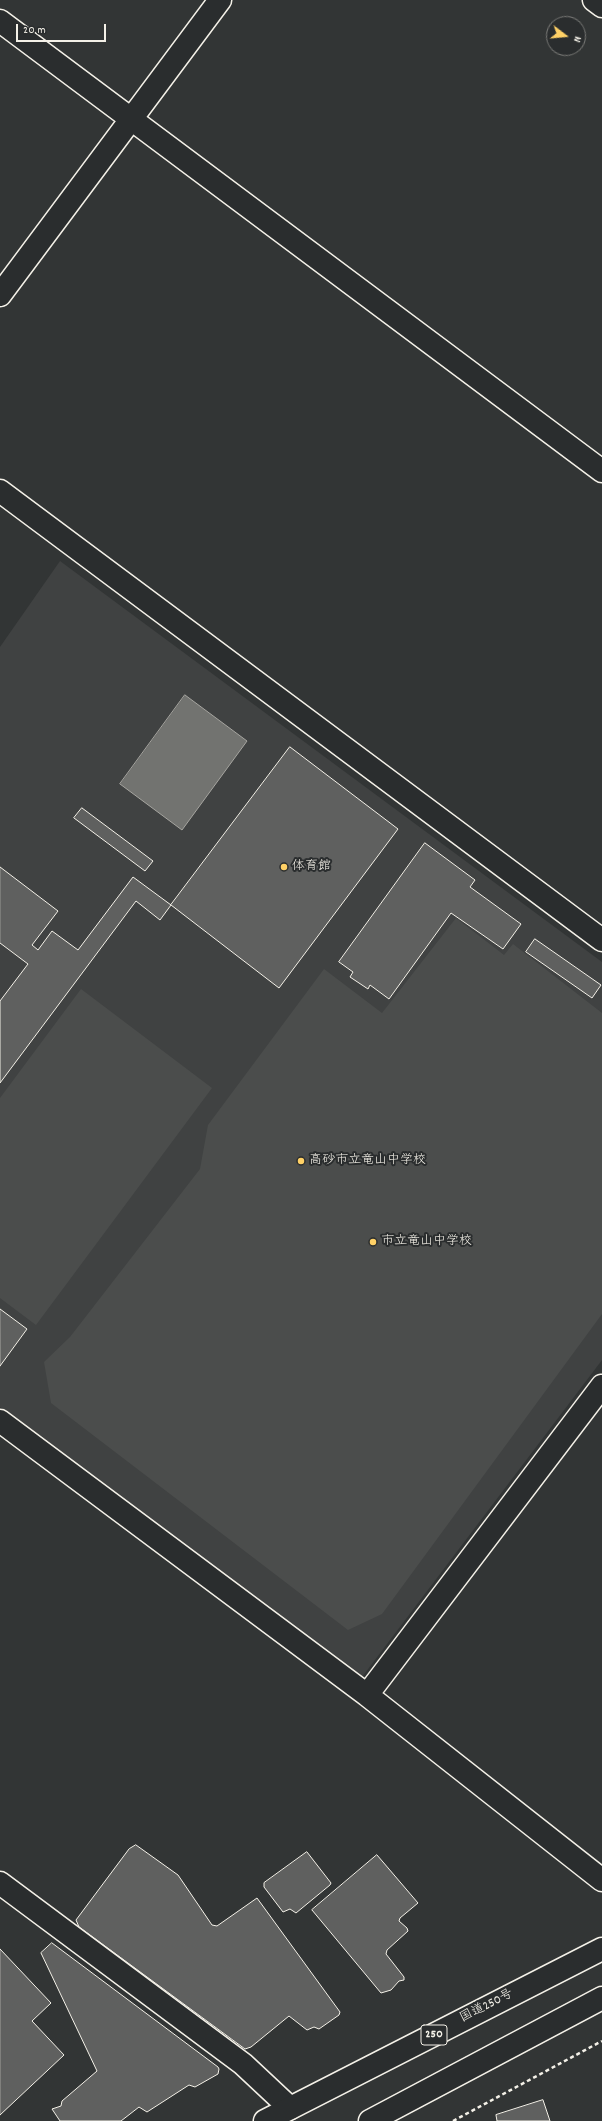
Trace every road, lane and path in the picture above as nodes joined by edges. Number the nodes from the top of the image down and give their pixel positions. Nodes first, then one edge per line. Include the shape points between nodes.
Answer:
1 (220, 0) edge
2 (594, 0) edge
3 (602, 6) edge
4 (0, 21) edge
5 (132, 119) junction
6 (0, 295) edge
7 (602, 471) edge
8 (0, 491) edge
9 (602, 940) edge
10 (600, 1393) edge
11 (0, 1421) edge
12 (367, 1695) junction
13 (602, 1880) edge
14 (0, 1883) edge
15 (602, 1948) edge
16 (602, 1998) edge
17 (602, 2041) edge
18 (290, 2108) junction
19 (265, 2121) edge
20 (370, 2121) edge
21 (453, 2121) edge

1 - 5 main road
2 - 3 main road
4 - 5 main road
5 - 6 main road
5 - 7 main road
8 - 9 main road
10 - 12 main road
11 - 12 main road
12 - 13 main road
14 - 18 main road via 243,2064
15 - 18 main road, 国道250号 / 250
16 - 20 main road
17 - 21 path
18 - 19 main road, 国道250号 / 250

